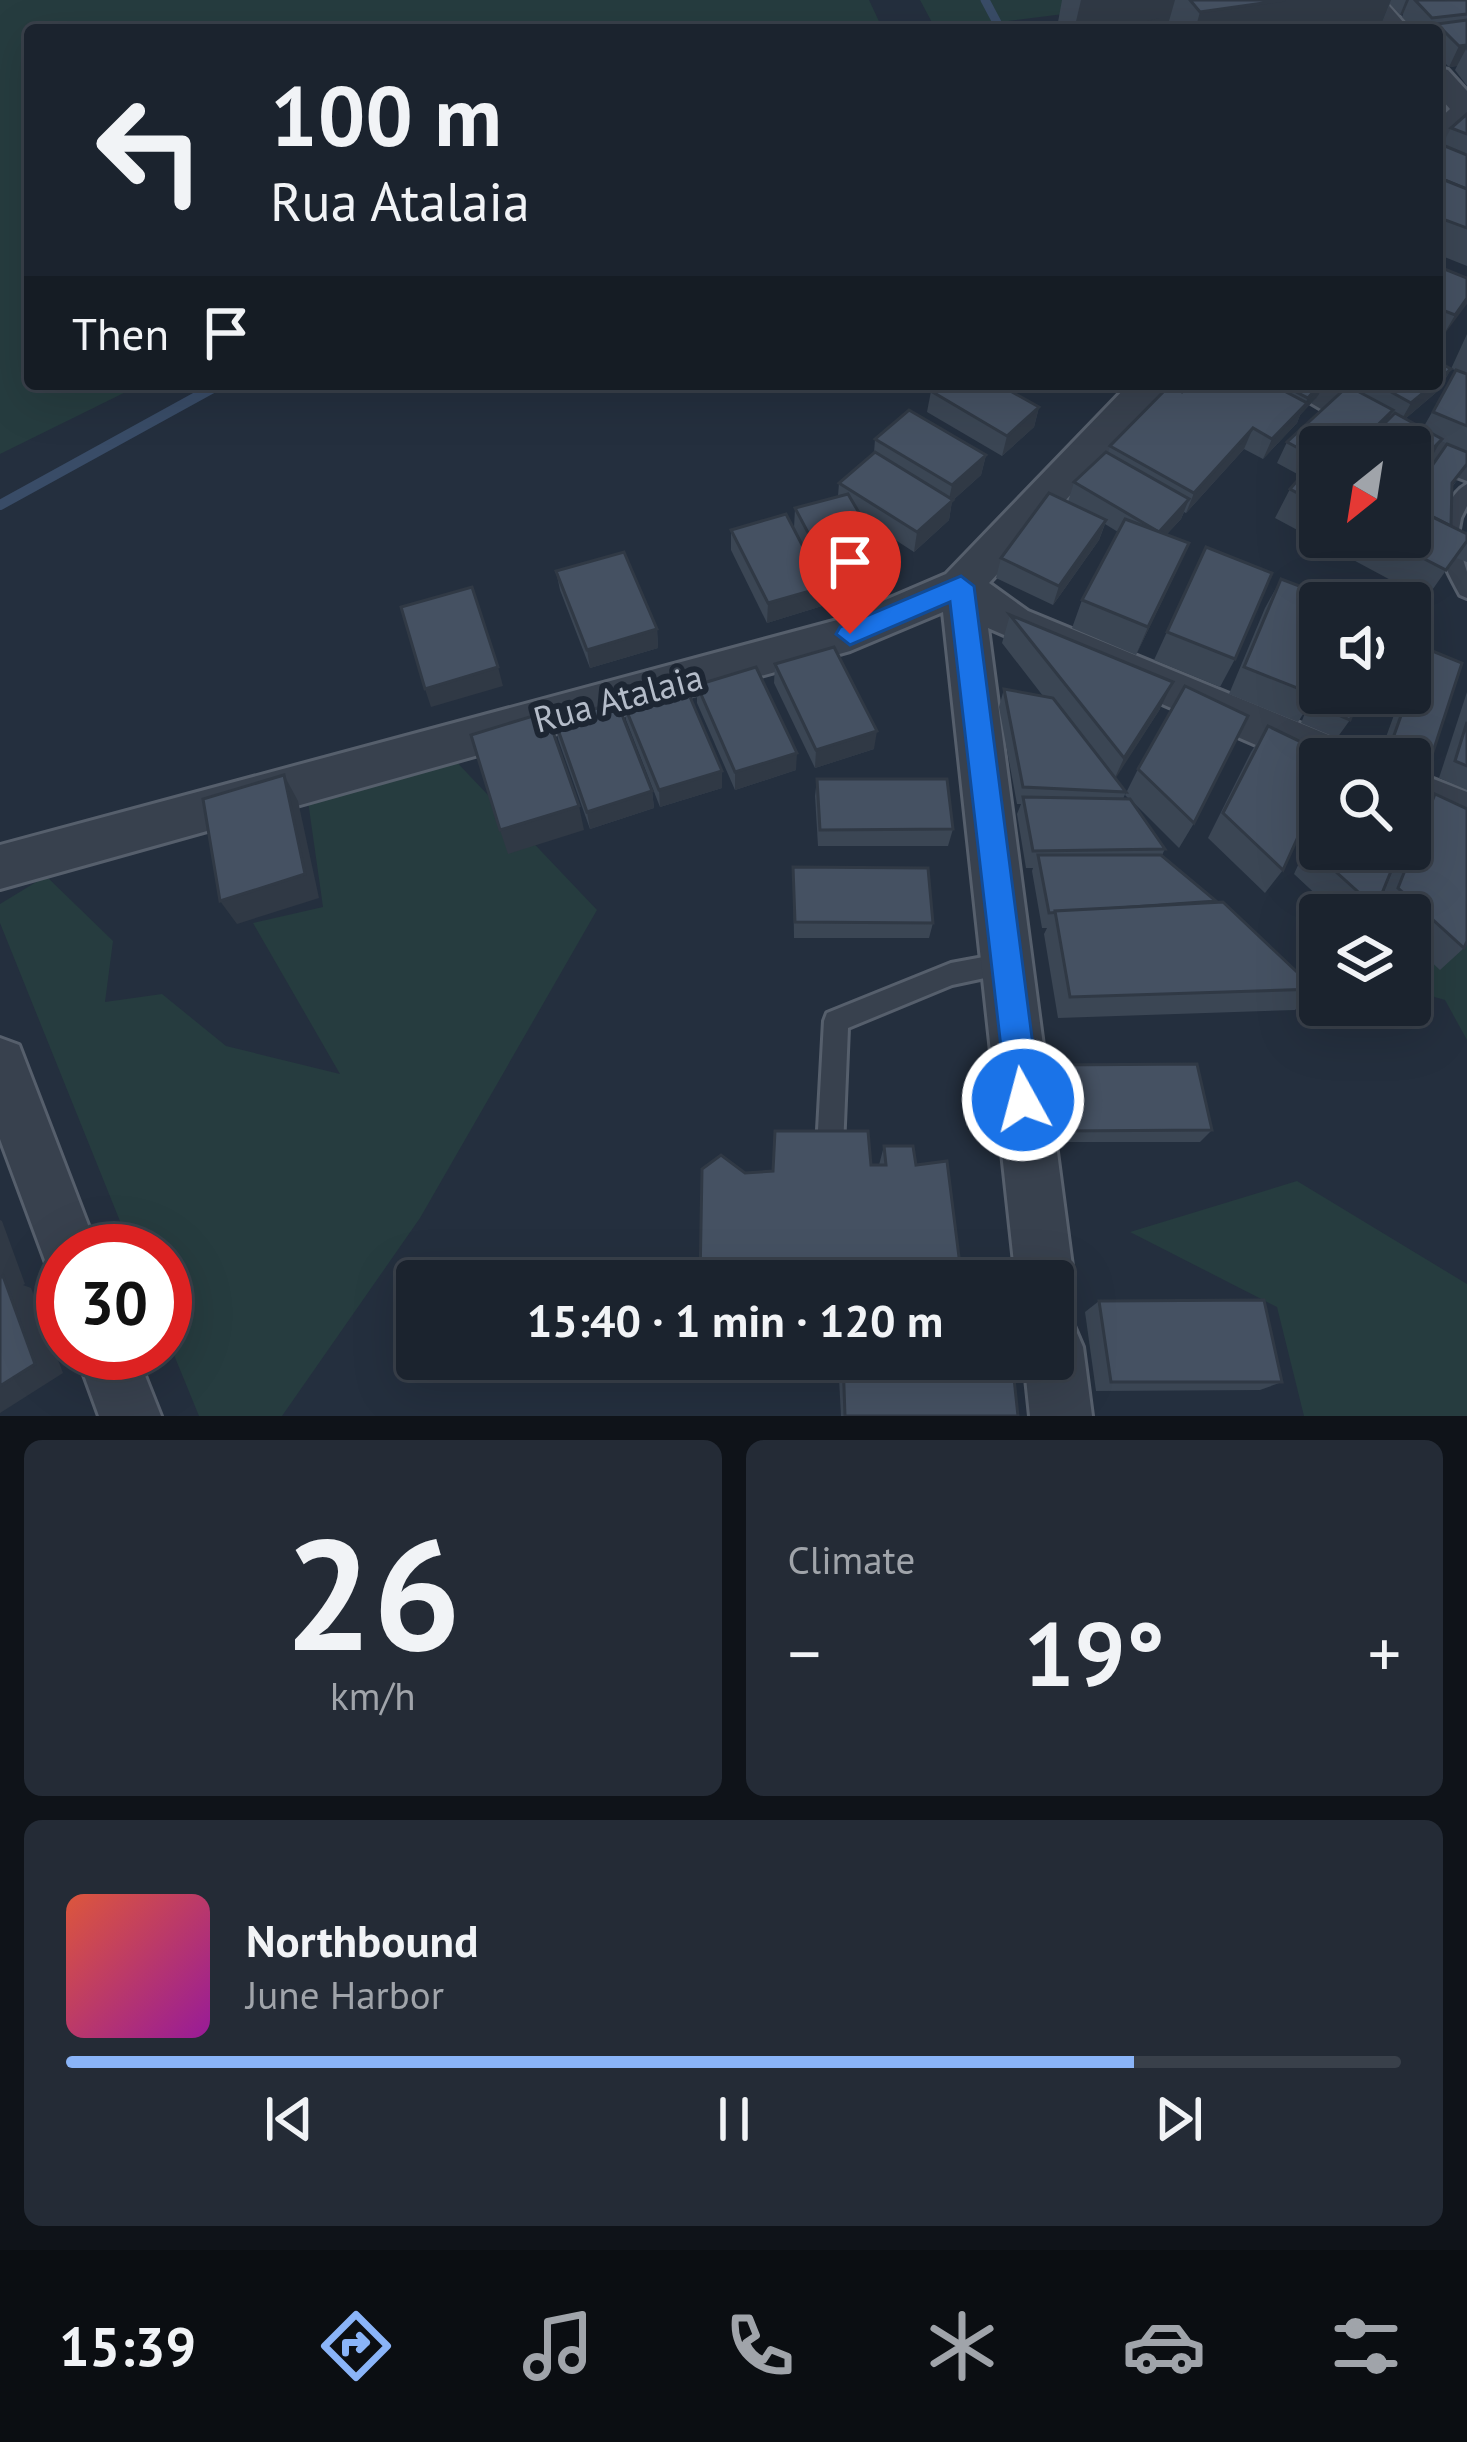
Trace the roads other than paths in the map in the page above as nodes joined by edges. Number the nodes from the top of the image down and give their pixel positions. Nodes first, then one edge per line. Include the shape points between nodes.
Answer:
1 (1368, 0) edge
2 (1390, 24) edge
3 (1443, 83) edge
4 (1467, 110) edge
5 (1443, 132) edge
6 (1147, 390) edge
7 (1317, 390) edge
8 (1467, 467) edge
9 (1467, 491) edge
10 (961, 586) junction
11 (1467, 590) edge
12 (1299, 743) edge
13 (1431, 799) edge
14 (1467, 814) edge
15 (0, 867) edge
16 (1007, 964) junction
17 (0, 1064) edge
18 (830, 1148) edge
19 (59, 1224) edge
20 (1042, 1260) edge
21 (116, 1380) edge
22 (1057, 1380) edge
23 (130, 1416) edge
24 (1061, 1416) edge

1 - 2 street
3 - 4 street
4 - 5 street
6 - 10 street, Rua Atalaia
7 - 8 street
9 - 11 lane via 1449,515 1446,553
10 - 12 street via 1013,623
10 - 15 street, Rua Atalaia via 850,634
10 - 16 street
13 - 14 street
16 - 18 lane via 951,974 836,1021
16 - 20 street
17 - 19 street
21 - 23 street
22 - 24 street

